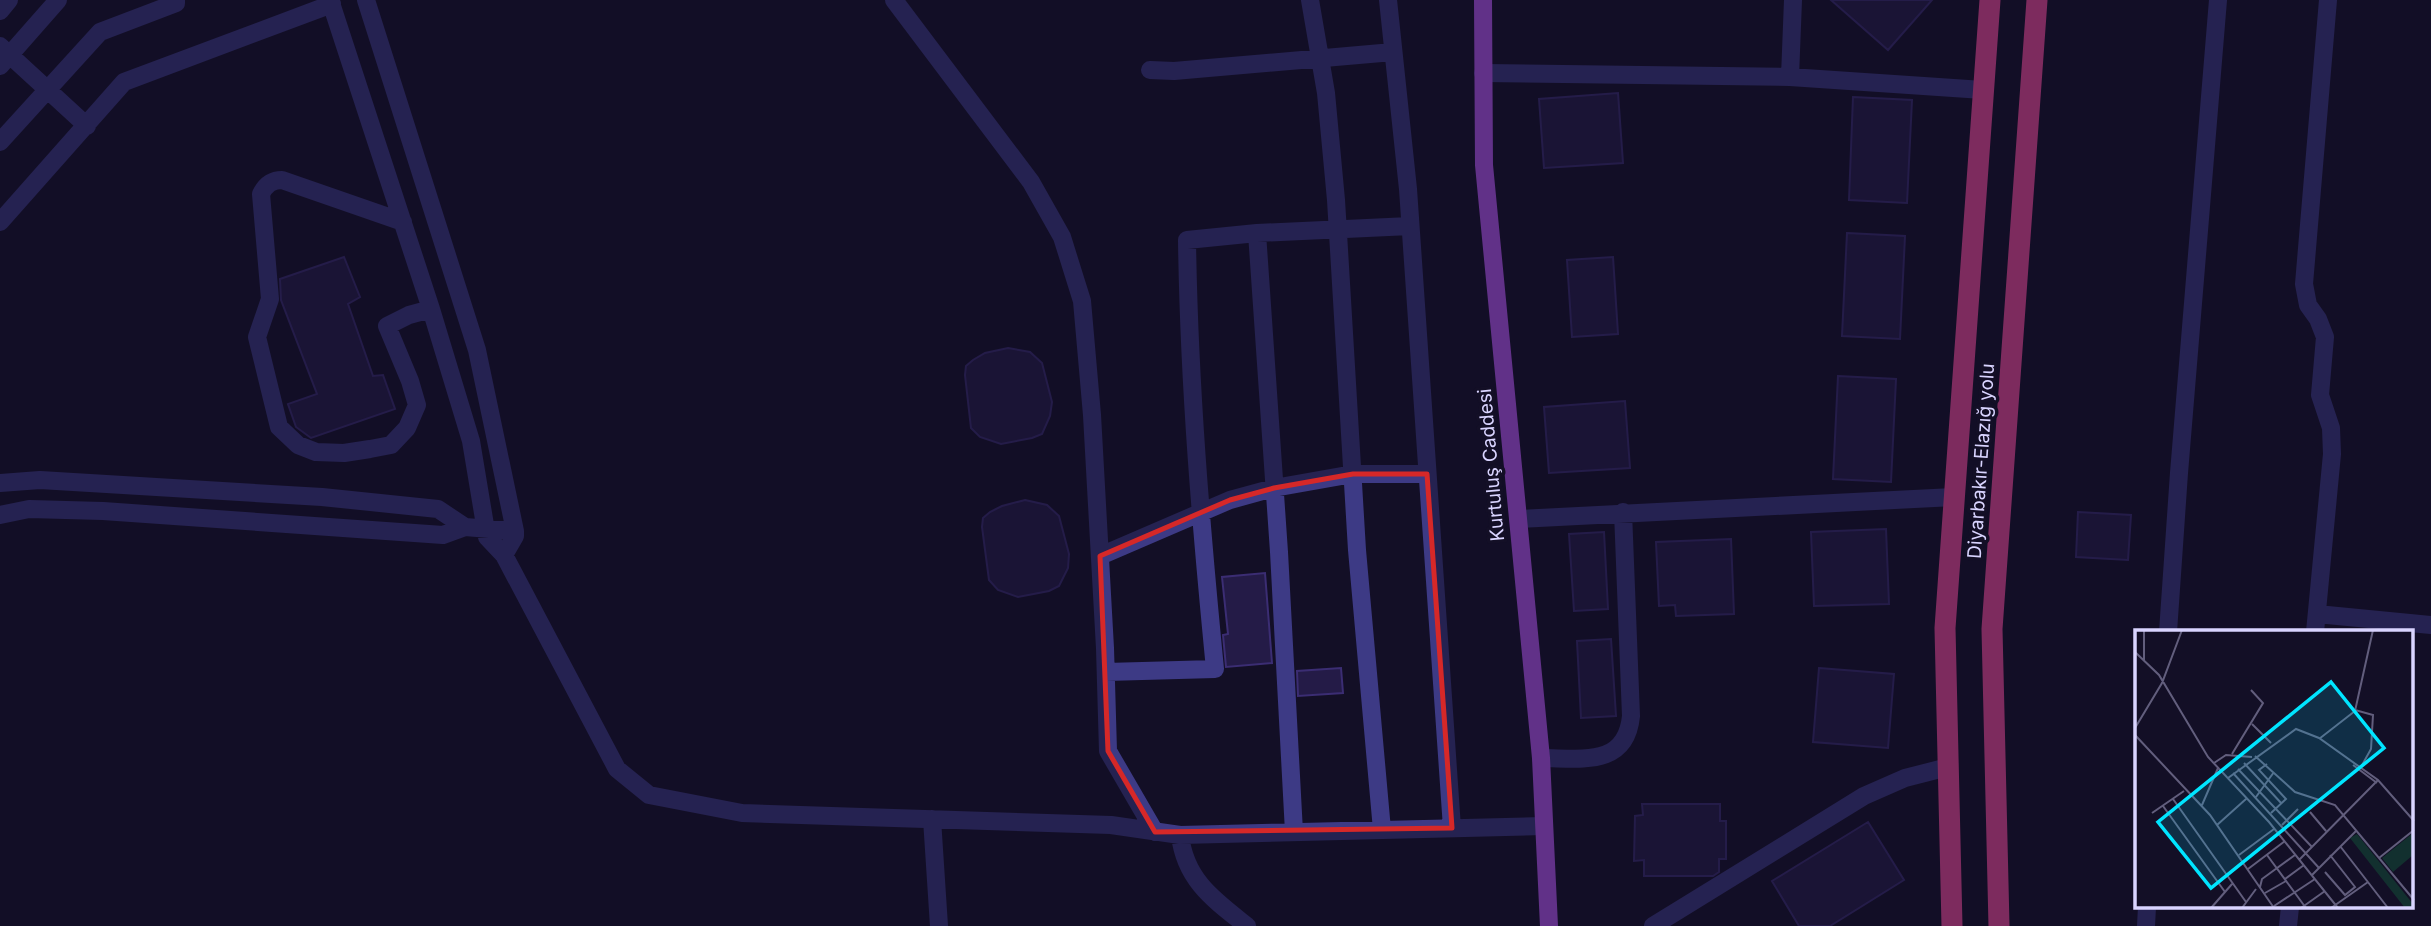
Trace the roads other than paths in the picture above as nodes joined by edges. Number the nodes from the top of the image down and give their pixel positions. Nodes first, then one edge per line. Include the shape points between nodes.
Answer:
1 (9, 0) edge
2 (58, 0) edge
3 (176, 0) edge
4 (366, 0) edge
5 (894, 0) edge
6 (1310, 0) edge
7 (1388, 0) edge
8 (1483, 0) edge
9 (1793, 0) edge
10 (1990, 0) edge
11 (2037, 0) edge
12 (2218, 0) edge
13 (2328, 0) edge
14 (331, 2) edge
15 (0, 11) edge
16 (1393, 52) junction
17 (3, 55) edge
18 (1320, 60) junction
19 (1150, 70) dead end
20 (1483, 73) junction
21 (1790, 77) junction
22 (48, 89) junction
23 (1983, 90) junction
24 (87, 126) junction
25 (0, 142) edge
26 (0, 222) edge
27 (403, 222) junction
28 (1410, 226) junction
29 (1338, 229) junction
30 (1257, 233) junction
31 (431, 309) junction
32 (1353, 474) junction
33 (1427, 474) junction
34 (0, 483) edge
35 (1274, 488) junction
36 (1954, 497) junction
37 (1200, 512) junction
38 (1623, 512) junction
39 (0, 514) edge
40 (1518, 519) junction
41 (465, 527) junction
42 (485, 528) junction
43 (515, 531) junction
44 (504, 555) junction
45 (1100, 556) junction
46 (2316, 623) edge
47 (2431, 625) edge
48 (2168, 630) edge
49 (1106, 672) junction
50 (1541, 758) junction
51 (1948, 767) junction
52 (932, 819) junction
53 (1543, 826) junction
54 (1452, 828) junction
55 (1382, 830) junction
56 (1155, 832) junction
57 (1294, 832) junction
58 (1180, 835) junction
59 (2147, 908) edge
60 (2290, 908) edge
61 (939, 926) edge
62 (1247, 926) edge
63 (1549, 926) edge
64 (1653, 926) edge
65 (1952, 926) edge
66 (1998, 926) edge
67 (2146, 926) edge
68 (2288, 926) edge

1 - 15 street
2 - 17 street
3 - 22 street via 100,32
4 - 43 street via 477,350
5 - 45 street via 1031,182 1062,237 1082,300
6 - 18 street
7 - 16 street
8 - 20 main road, Kurtuluş Caddesi
9 - 21 street
10 - 23 highway, Diyarbakır-Elazığ yolu
11 - 66 highway, Diyarbakır-Elazığ yolu via 1992,629
12 - 48 street
13 - 46 street via 2304,284 2308,305 2325,337 2320,395 2331,428
14 - 24 street via 124,82
14 - 27 street
16 - 18 street
16 - 28 street
17 - 22 street
18 - 19 street
18 - 29 street
20 - 21 street
20 - 40 main road, Kurtuluş Caddesi via 1484,165
21 - 23 street
22 - 24 street
22 - 25 street
23 - 36 highway, Diyarbakır-Elazığ yolu
24 - 26 street
27 - 31 street
27 - 31 street via 282,180 268,184 261,194 270,299 257,337 279,427 298,445 326,453 391,445 407,428 417,405 387,326
28 - 29 street
28 - 33 street
29 - 30 street
29 - 32 street
30 - 35 street
30 - 37 street via 1187,240
31 - 42 street via 471,441
32 - 33 street
32 - 35 street
32 - 55 street
33 - 54 street
34 - 41 street via 40,480 322,496 438,509
35 - 37 street
35 - 57 street
36 - 38 street
36 - 51 highway, Diyarbakır-Elazığ yolu via 1945,628
37 - 45 street
37 - 49 street via 1215,669
38 - 40 street
38 - 50 street via 1630,726 1622,744 1602,758
39 - 41 street via 29,509 103,511 443,536
40 - 50 main road, Kurtuluş Caddesi
41 - 42 street
42 - 43 street
42 - 44 street via 487,537
43 - 44 street
44 - 52 street via 617,769 649,795 742,813
45 - 49 street
46 - 47 street
49 - 56 street via 1108,751
50 - 53 main road, Kurtuluş Caddesi
51 - 64 street via 1905,778 1864,796
51 - 65 highway, Diyarbakır-Elazığ yolu
52 - 56 street via 1111,825
52 - 61 street
53 - 54 street
53 - 63 main road, Kurtuluş Caddesi
54 - 55 street
55 - 57 street
56 - 58 street
57 - 58 street
58 - 62 street via 1188,867 1208,895
59 - 67 street
60 - 68 street

